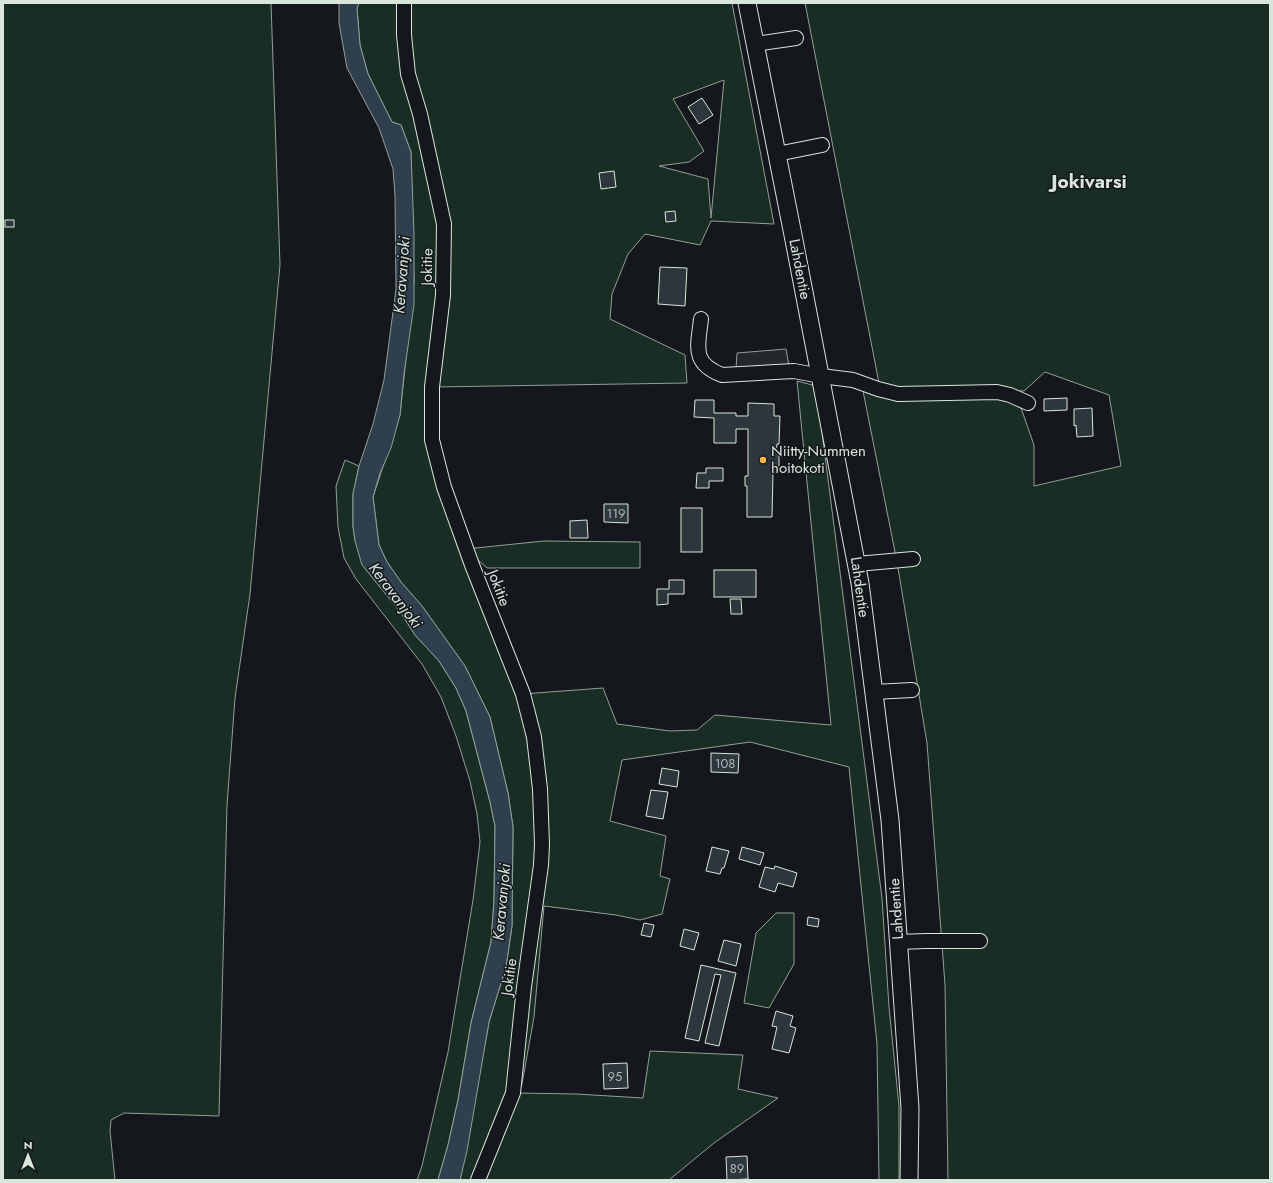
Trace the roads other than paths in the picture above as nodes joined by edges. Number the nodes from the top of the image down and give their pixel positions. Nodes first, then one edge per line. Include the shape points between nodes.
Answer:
1 (404, 3) edge
2 (747, 3) edge
3 (796, 38) dead end
4 (755, 44) junction
5 (822, 145) dead end
6 (777, 154) junction
7 (701, 319) dead end
8 (821, 376) junction
9 (1028, 403) dead end
10 (913, 559) dead end
11 (857, 564) junction
12 (912, 690) dead end
13 (874, 692) junction
14 (980, 941) dead end
15 (898, 942) junction
16 (478, 1180) edge
17 (909, 1180) edge

1 - 16 street, Jokitie via 408,74 420,114 444,224 443,295 432,387 432,440 444,487 523,694 534,737 540,789 541,865 524,987 513,1093
2 - 4 main road, Lahdentie
3 - 4 street
4 - 6 main road, Lahdentie
5 - 6 street
6 - 8 main road, Lahdentie
7 - 8 street via 698,349 701,361 711,371 722,375 737,375 794,371
8 - 9 street via 853,380 898,394 997,392
8 - 11 main road, Lahdentie
10 - 11 street
11 - 13 main road, Lahdentie
12 - 13 street
13 - 15 main road, Lahdentie via 890,820
14 - 15 street
15 - 17 main road, Lahdentie via 910,1108

